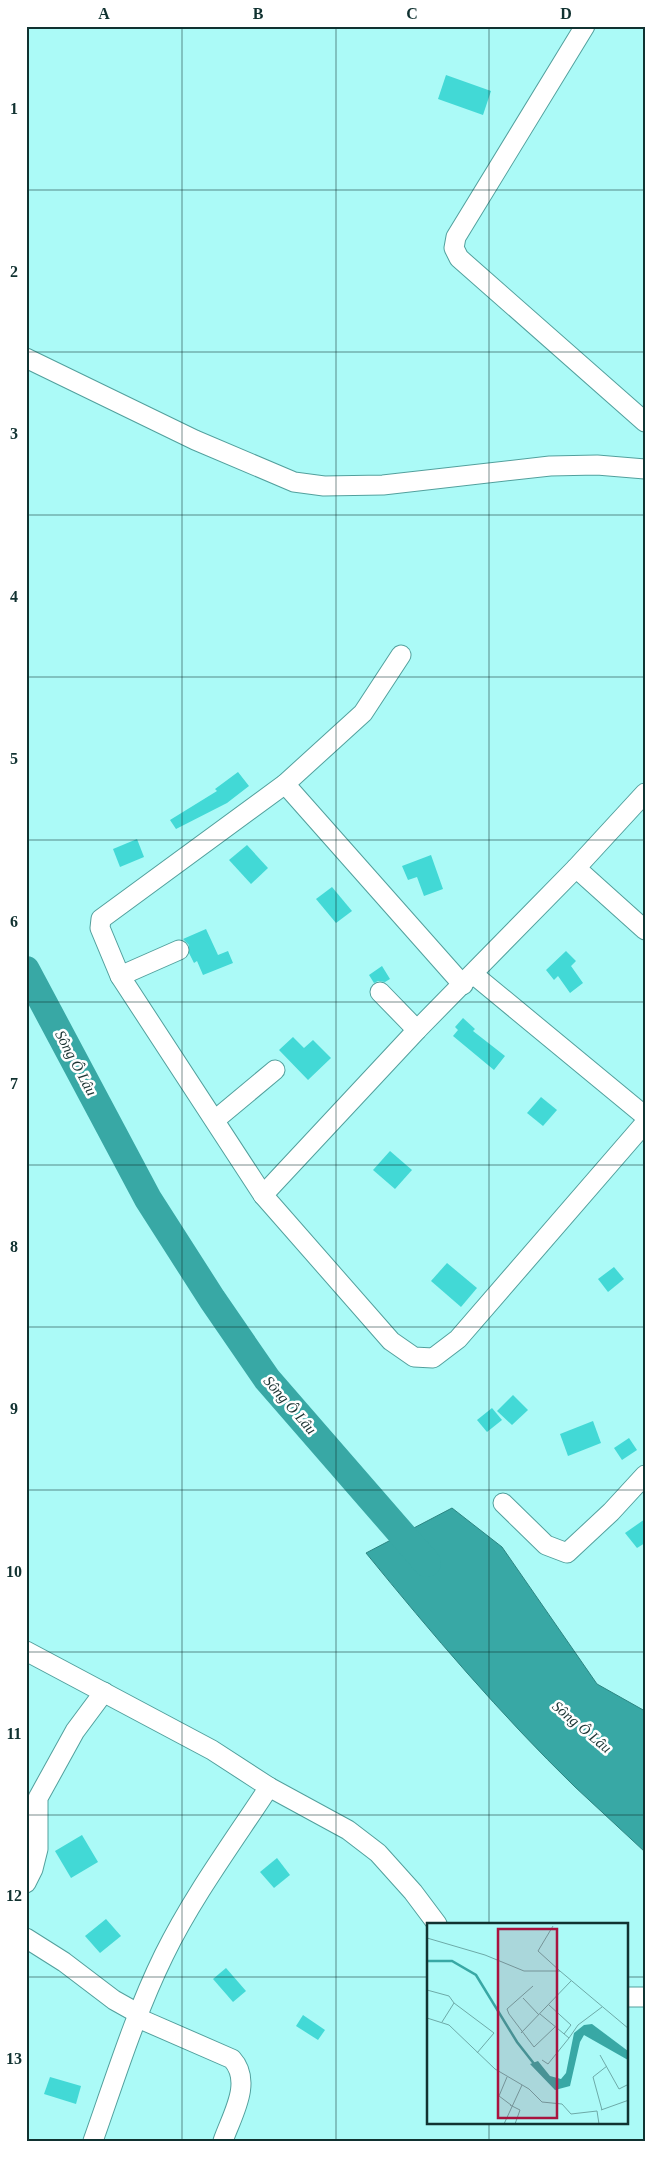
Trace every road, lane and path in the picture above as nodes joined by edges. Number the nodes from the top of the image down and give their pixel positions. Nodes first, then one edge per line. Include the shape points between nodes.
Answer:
1 (585, 26) edge
2 (26, 358) edge
3 (645, 422) edge
4 (645, 469) edge
5 (401, 655) dead end
6 (285, 784) junction
7 (645, 793) edge
8 (576, 868) junction
9 (645, 930) edge
10 (179, 950) dead end
11 (120, 976) junction
12 (468, 979) junction
13 (380, 992) dead end
14 (417, 1030) junction
15 (275, 1070) dead end
16 (645, 1116) edge
17 (215, 1120) junction
18 (645, 1123) edge
19 (263, 1195) junction
20 (645, 1475) edge
21 (503, 1503) dead end
22 (26, 1651) edge
23 (104, 1692) junction
24 (269, 1787) junction
25 (26, 1883) edge
26 (436, 1923) edge
27 (26, 1938) edge
28 (628, 1997) edge
29 (645, 1997) edge
30 (138, 2016) junction
31 (92, 2141) edge
32 (223, 2141) edge

1 - 3 street via 456,237 454,248 459,258
2 - 4 street via 195,440 294,482 324,486 383,485 550,466
5 - 6 street via 363,713
6 - 11 street via 101,918 100,928
6 - 12 street
7 - 8 street
8 - 9 street
8 - 12 street
10 - 11 street
11 - 17 street
12 - 14 street
12 - 16 street
13 - 14 street
14 - 19 street
15 - 17 street
17 - 19 street
18 - 19 street via 458,1339 433,1358 414,1357 390,1341
20 - 21 street via 567,1553 546,1545
22 - 23 street
23 - 24 street via 212,1750
23 - 25 street via 75,1731 38,1798 38,1849
24 - 26 street via 348,1830 378,1853
24 - 30 street via 179,1926
27 - 30 street
28 - 29 street
30 - 31 street
30 - 32 street via 232,2059 240,2067 242,2086

